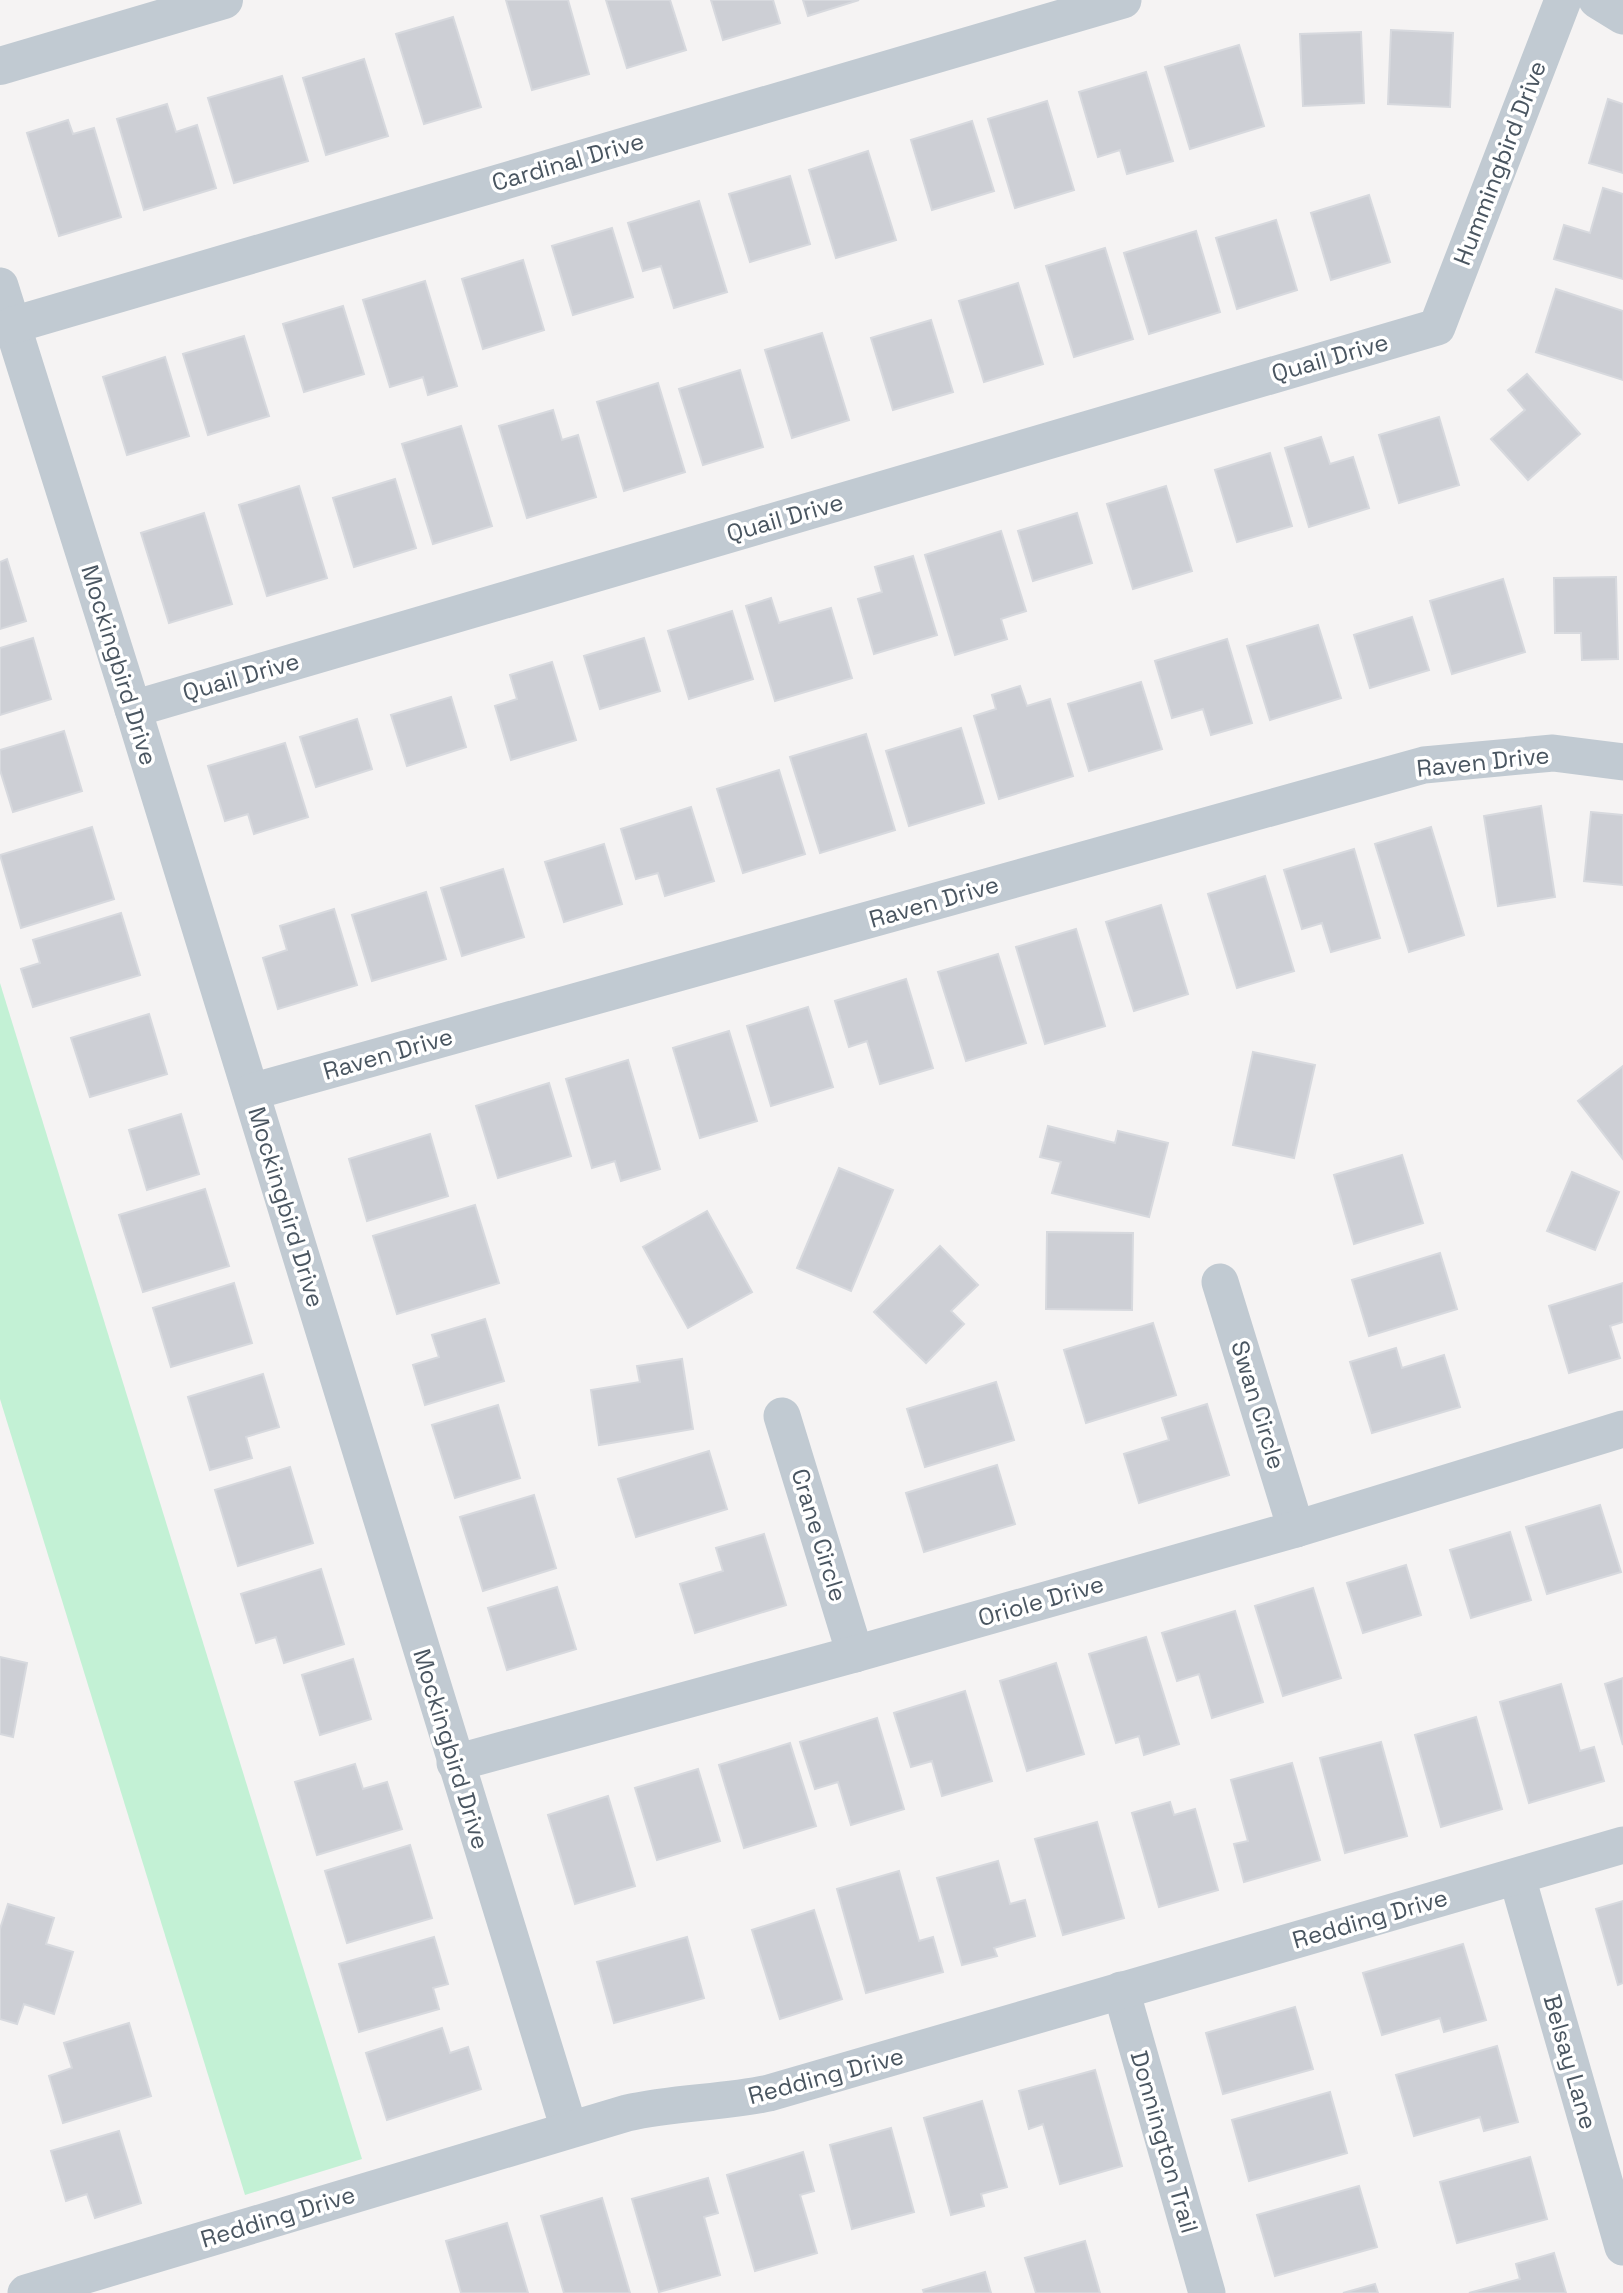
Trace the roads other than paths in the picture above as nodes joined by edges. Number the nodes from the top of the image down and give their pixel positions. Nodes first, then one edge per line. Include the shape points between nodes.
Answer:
1 (223, 0) edge
2 (1122, 0) edge
3 (1563, 0) edge
4 (1597, 0) edge
5 (1623, 16) edge
6 (0, 66) edge
7 (0, 286) edge
8 (13, 325) junction
9 (1437, 327) joint
10 (133, 709) junction
11 (1623, 762) edge
12 (251, 1091) junction
13 (1220, 1282) dead end
14 (782, 1416) dead end
15 (1623, 1429) edge
16 (1296, 1529) junction
17 (855, 1654) junction
18 (455, 1762) junction
19 (1623, 1845) edge
20 (1517, 1877) junction
21 (1121, 1990) junction
22 (569, 2129) junction
23 (1623, 2247) edge
24 (26, 2293) edge
25 (1207, 2293) edge

1 - 6 street
2 - 8 street, Cardinal Drive
3 - 9 street, Hummingbird Drive
4 - 5 street
7 - 8 street, Mockingbird Drive
8 - 10 street, Mockingbird Drive
9 - 10 street, Quail Drive
10 - 12 street, Mockingbird Drive
11 - 12 street, Raven Drive via 1553,753 1424,765
12 - 18 street, Mockingbird Drive
13 - 16 street, Swan Circle
14 - 17 street, Crane Circle
15 - 16 street, Oriole Drive
16 - 17 street, Oriole Drive
17 - 18 street, Oriole Drive
18 - 22 street, Mockingbird Drive
19 - 20 street, Redding Drive
20 - 21 street, Redding Drive
20 - 23 street, Belsay Lane
21 - 22 street, Redding Drive via 769,2094 652,2107
21 - 25 street, Donnington Trail
22 - 24 street, Redding Drive

